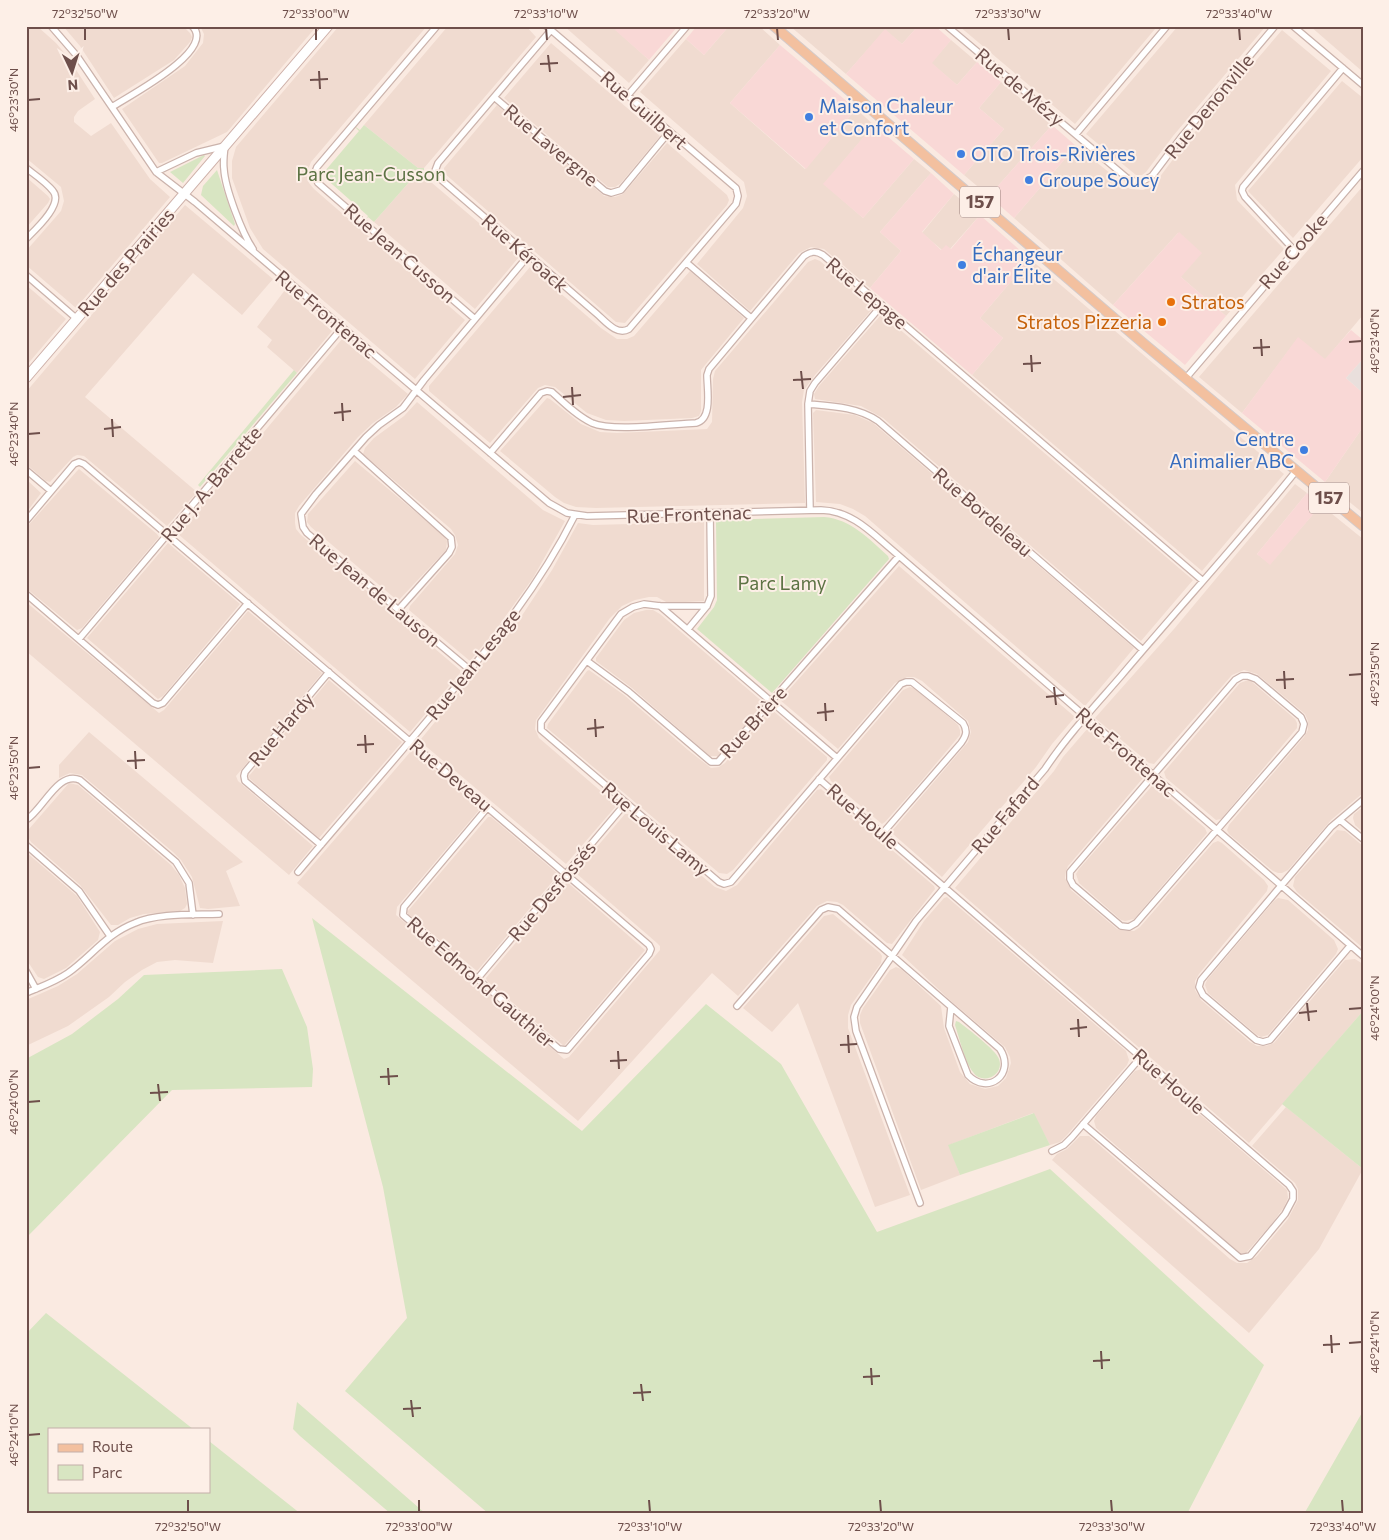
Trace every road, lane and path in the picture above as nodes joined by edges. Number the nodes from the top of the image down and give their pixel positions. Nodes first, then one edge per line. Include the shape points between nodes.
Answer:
1 (50, 26) edge
2 (192, 26) edge
3 (437, 26) edge
4 (686, 26) edge
5 (774, 26) edge
6 (947, 26) edge
7 (1275, 26) edge
8 (1293, 26) edge
9 (327, 27) edge
10 (1165, 27) edge
11 (549, 28) edge
12 (1343, 68) junction
13 (1363, 85) edge
14 (628, 95) junction
15 (494, 97) junction
16 (112, 107) junction
17 (669, 132) junction
18 (1076, 134) junction
19 (225, 146) junction
20 (26, 168) edge
21 (1363, 171) edge
22 (156, 172) junction
23 (1141, 182) joint
24 (184, 194) junction
25 (738, 196) joint
26 (26, 239) edge
27 (1294, 250) junction
28 (258, 255) junction
29 (528, 256) junction
30 (688, 263) junction
31 (26, 275) edge
32 (882, 306) junction
33 (476, 318) junction
34 (751, 318) junction
35 (77, 319) junction
36 (342, 328) junction
37 (26, 378) edge
38 (1186, 378) junction
39 (417, 390) junction
40 (808, 404) junction
41 (354, 451) junction
42 (490, 453) junction
43 (26, 470) edge
44 (1296, 471) junction
45 (51, 491) junction
46 (810, 510) junction
47 (710, 513) junction
48 (574, 515) junction
49 (26, 521) edge
50 (1363, 526) edge
51 (168, 534) junction
52 (899, 556) junction
53 (1203, 581) junction
54 (26, 594) edge
55 (248, 603) junction
56 (660, 606) junction
57 (707, 606) junction
58 (399, 610) junction
59 (688, 629) junction
60 (79, 639) junction
61 (1143, 650) junction
62 (587, 661) junction
63 (470, 670) junction
64 (329, 672) junction
65 (772, 702) junction
66 (1085, 718) junction
67 (411, 741) junction
68 (838, 758) junction
69 (1153, 776) junction
70 (819, 779) junction
71 (1363, 800) edge
72 (625, 804) junction
73 (488, 807) junction
74 (26, 820) edge
75 (1340, 820) junction
76 (1217, 830) junction
77 (882, 834) junction
78 (1363, 839) edge
79 (26, 845) edge
80 (321, 845) junction
81 (298, 872) dead end
82 (567, 873) junction
83 (1280, 886) junction
84 (944, 887) junction
85 (219, 914) dead end
86 (194, 915) junction
87 (110, 936) junction
88 (1350, 946) junction
89 (651, 949) joint
90 (893, 955) junction
91 (1363, 956) edge
92 (26, 971) edge
93 (478, 978) junction
94 (36, 989) junction
95 (26, 993) edge
96 (737, 1006) dead end
97 (951, 1007) junction
98 (1141, 1057) junction
99 (1084, 1124) junction
100 (1052, 1151) dead end
101 (920, 1204) dead end

1 - 16 street, Rue Frontenac via 71,48
2 - 16 street via 197,39 180,63
3 - 33 street, Rue Jean Cusson via 317,167 314,175 318,183
4 - 14 street
5 - 38 main road, 157
6 - 18 street, Rue de Mézy
7 - 23 street, Rue Denonville via 1152,176
8 - 12 street
9 - 19 main road, Rue des Prairies
10 - 18 street
11 - 14 street, Rue Guilbert
11 - 15 street, Rue Kéroack
12 - 13 street
12 - 27 street via 1243,187 1245,197
14 - 17 street, Rue Guilbert
15 - 17 street, Rue Lavergne via 609,192 620,191
15 - 29 street, Rue Kéroack via 438,163 435,171
16 - 22 street, Rue Frontenac
17 - 25 street, Rue Guilbert via 736,188
18 - 23 street, Rue de Mézy via 1127,178
19 - 22 street via 196,153
19 - 24 main road, Rue des Prairies
19 - 28 street via 225,178 243,232
20 - 26 street via 53,190 56,198 53,208
21 - 27 street, Rue Cooke
22 - 24 street, Rue Frontenac
24 - 28 street, Rue Frontenac
24 - 35 main road, Rue des Prairies
25 - 30 street, Rue Kéroack via 736,204
27 - 38 street, Rue Cooke
28 - 36 street, Rue Frontenac
29 - 30 street, Rue Kéroack via 614,329 622,332
29 - 33 street, Rue Jean de Lauson
30 - 34 street
31 - 35 street
32 - 34 street, Rue Lepage via 823,255 814,252 804,256
32 - 40 street via 815,383
32 - 53 street, Rue Lepage
33 - 39 street, Rue Jean de Lauson
34 - 42 street, Rue Lepage via 708,372 707,412 702,422 618,427 601,425 584,418 547,391 541,393
35 - 37 main road, Rue des Prairies
36 - 39 street, Rue Frontenac
36 - 51 street, Rue J. A. Barrette
38 - 44 main road, 157
39 - 41 street, Rue Jean de Lauson via 403,408 373,430
39 - 42 street, Rue Frontenac
40 - 46 street
40 - 61 street, Rue Bordeleau via 858,411 878,421
41 - 58 street via 451,538 449,553
41 - 58 street, Rue Jean de Lauson via 304,509 302,524 307,533
42 - 48 street, Rue Frontenac via 549,504
43 - 45 street
44 - 50 main road, 157
44 - 53 street, Rue Fafard
45 - 49 street, Rue Deveau
45 - 51 street, Rue Deveau via 74,464 81,463
46 - 47 street, Rue Frontenac
46 - 52 street, Rue Frontenac via 833,511 849,516
47 - 48 street, Rue Frontenac
47 - 57 street via 711,592
48 - 63 street, Rue Jean Lesage via 560,546 534,586
51 - 55 street, Rue Deveau
51 - 60 street, Rue J. A. Barrette
52 - 65 street, Rue Brière
52 - 66 street, Rue Frontenac
53 - 61 street, Rue Fafard
54 - 60 street
55 - 60 street via 163,703 154,703
55 - 64 street, Rue Deveau
56 - 57 street, Rue Louis Lamy
56 - 59 street
56 - 62 street, Rue Louis Lamy via 640,604 621,614
57 - 59 street
58 - 63 street, Rue Jean de Lauson
59 - 65 street
61 - 66 street, Rue Fafard
62 - 65 street, Rue Brière via 713,763 720,761
62 - 72 street, Rue Louis Lamy via 541,722 541,730
63 - 67 street, Rue Jean Lesage
64 - 67 street, Rue Deveau
64 - 80 street, Rue Hardy via 244,776
65 - 68 street
66 - 69 street, Rue Frontenac
66 - 84 street, Rue Fafard
67 - 73 street, Rue Deveau
67 - 80 street, Rue Jean Lesage
68 - 70 street, Rue Louis Lamy
68 - 77 street, Rue Louis Lamy via 906,682 916,684 965,727 966,735 961,743
69 - 76 street, Rue Frontenac
69 - 76 street via 1070,874 1070,881 1120,925 1132,926
69 - 76 street via 1238,677 1245,675 1256,679 1301,718 1304,724 1302,732
70 - 72 street, Rue Louis Lamy via 726,884 718,882
70 - 77 street, Rue Houle
71 - 75 street
72 - 82 street, Rue Desfossés
73 - 82 street, Rue Deveau
73 - 93 street, Rue Edmond Gauthier via 402,912
74 - 86 street via 62,781 71,777 80,780 176,862 189,883
75 - 78 street
75 - 83 street via 1331,826
76 - 83 street, Rue Frontenac
77 - 84 street, Rue Houle
79 - 87 street via 79,891
80 - 81 street, Rue Jean Lesage
82 - 89 street, Rue Deveau via 647,942
82 - 93 street, Rue Desfossés
83 - 88 street, Rue Frontenac
83 - 88 street via 1201,980 1199,987 1203,995 1256,1040 1267,1042
84 - 90 street, Rue Fafard
84 - 98 street, Rue Houle
85 - 86 street
86 - 87 street via 143,920
87 - 94 street via 69,973
88 - 91 street, Rue Frontenac
89 - 93 street, Rue Edmond Gauthier via 569,1049 564,1051
90 - 96 street via 838,909 828,907 821,910
90 - 97 street
90 - 101 street, Rue Fafard via 857,1007 854,1022
92 - 94 street
94 - 95 street
97 - 97 street via 950,1029 968,1075 978,1083 998,1080 1005,1068 1004,1055
98 - 99 street
98 - 99 street, Rue Houle via 1292,1188 1289,1209 1255,1250 1247,1258 1235,1256
99 - 100 street via 1067,1142

